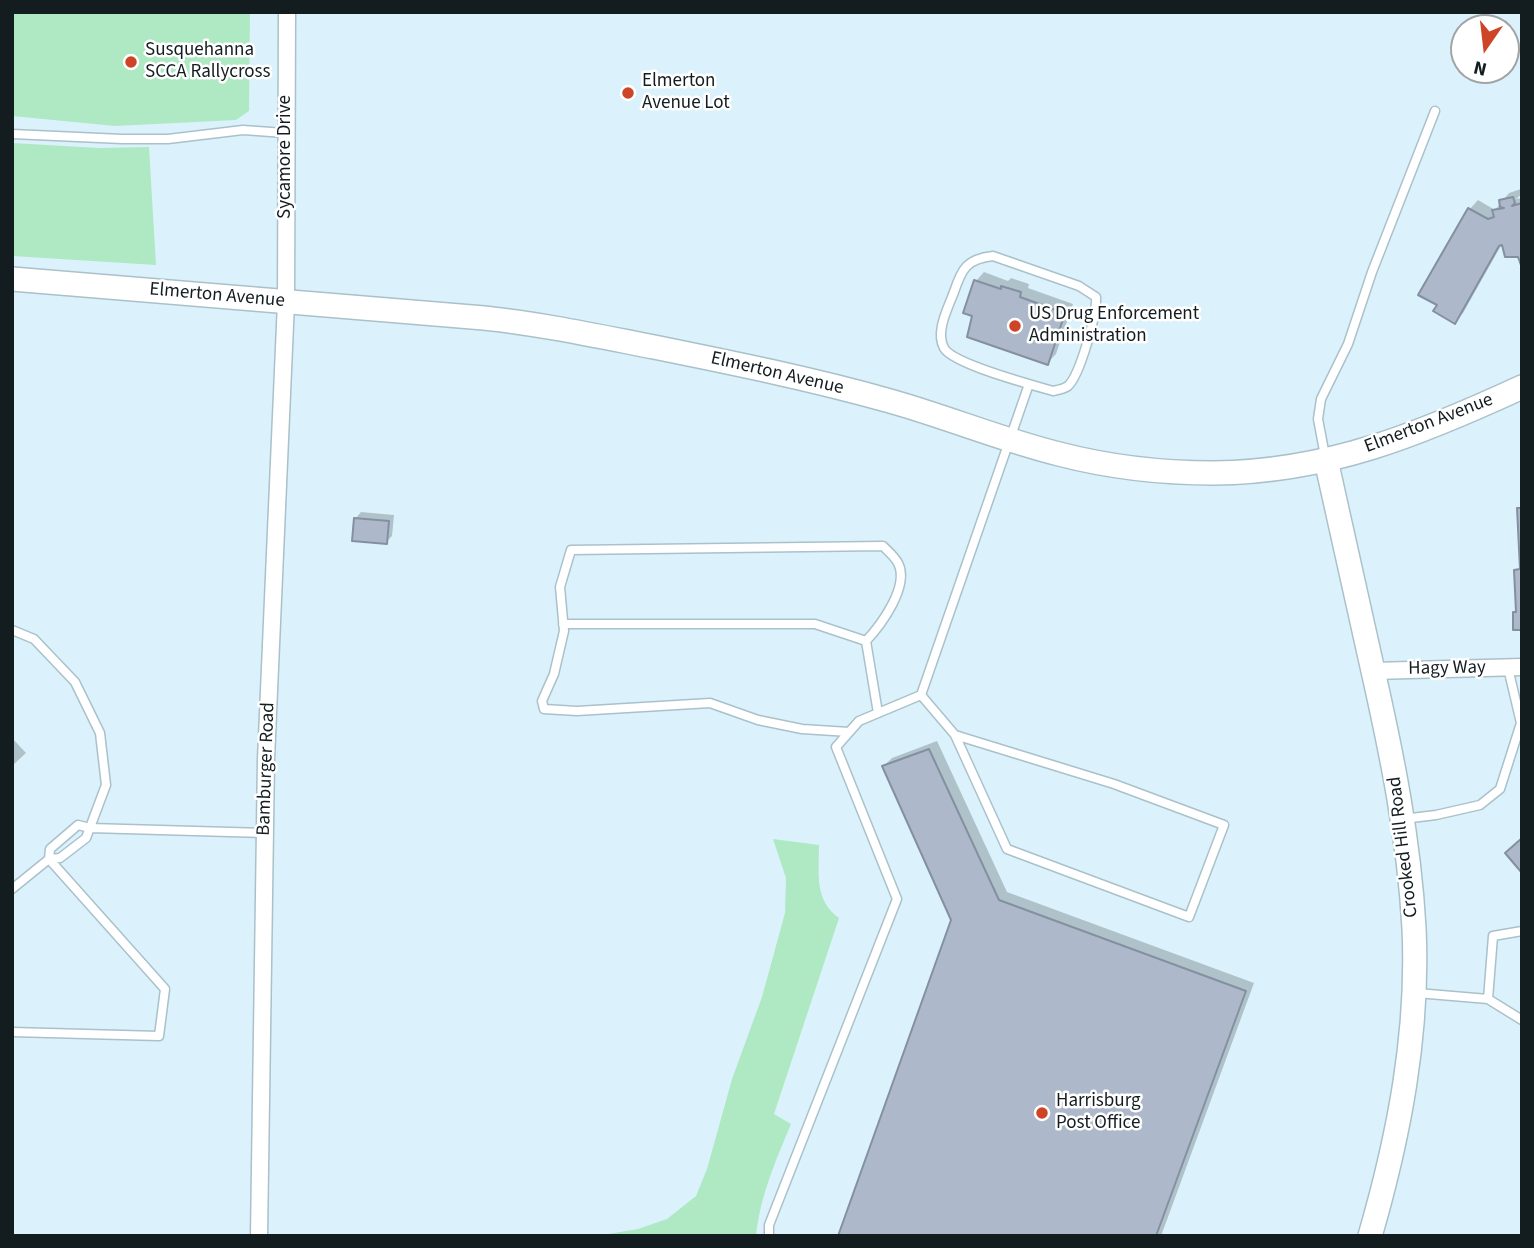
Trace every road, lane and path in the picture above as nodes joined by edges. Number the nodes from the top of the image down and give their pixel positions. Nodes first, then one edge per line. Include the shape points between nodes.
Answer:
1 (287, 12) edge
2 (1435, 111) dead end
3 (285, 133) junction
4 (12, 134) edge
5 (12, 279) edge
6 (286, 302) junction
7 (1029, 384) junction
8 (1522, 387) edge
9 (1011, 439) junction
10 (1326, 460) junction
11 (563, 624) junction
12 (12, 630) edge
13 (866, 641) junction
14 (1515, 667) edge
15 (1373, 671) junction
16 (921, 695) junction
17 (878, 713) junction
18 (1522, 723) edge
19 (849, 732) junction
20 (955, 735) junction
21 (1403, 819) junction
22 (90, 828) junction
23 (265, 833) junction
24 (49, 859) junction
25 (12, 889) edge
26 (1522, 931) edge
27 (1414, 993) junction
28 (1488, 999) junction
29 (1522, 1020) edge
30 (12, 1031) edge
31 (259, 1236) edge
32 (769, 1236) edge
33 (1370, 1236) edge

1 - 3 street, Sycamore Drive
2 - 10 lane via 1348,344 1321,399 1318,419
3 - 4 lane via 243,130 168,139
3 - 6 street, Sycamore Drive
5 - 6 main road, Elmerton Avenue
6 - 9 main road, Elmerton Avenue via 544,326 807,379
6 - 23 street, Bamburger Road
7 - 7 lane via 951,357 943,347 941,330 957,282 974,258 993,256 1079,286 1096,298 1097,310 1074,379 1066,388 1053,391
7 - 9 lane
8 - 10 main road, Elmerton Avenue via 1395,442
9 - 10 main road, Elmerton Avenue via 1084,460 1170,471 1255,471
9 - 16 lane
10 - 15 main road, Crooked Hill Road
11 - 13 lane via 815,624
11 - 13 lane via 560,587 571,550 883,546 898,562 901,575 884,621
11 - 19 lane via 554,674 542,701 544,709 710,703 758,720
12 - 22 lane via 34,639 75,682 100,733 106,785
13 - 17 lane
14 - 15 street, Hagy Way
14 - 18 lane
15 - 21 main road, Crooked Hill Road
16 - 17 lane
16 - 20 lane
17 - 19 lane via 859,721
18 - 21 lane via 1500,789 1480,805
19 - 32 lane via 836,747 897,898 769,1225
20 - 20 lane via 1115,784 1224,825 1189,917 1007,849
21 - 27 main road, Crooked Hill Road via 1414,930
22 - 23 lane
22 - 24 lane via 86,838 60,858
22 - 24 lane via 78,825 50,849
23 - 31 street, Bamburger Road
24 - 25 lane
24 - 30 lane via 165,989 159,1035
26 - 28 lane via 1493,936
27 - 28 lane
27 - 33 main road, Crooked Hill Road via 1403,1101
28 - 29 lane

